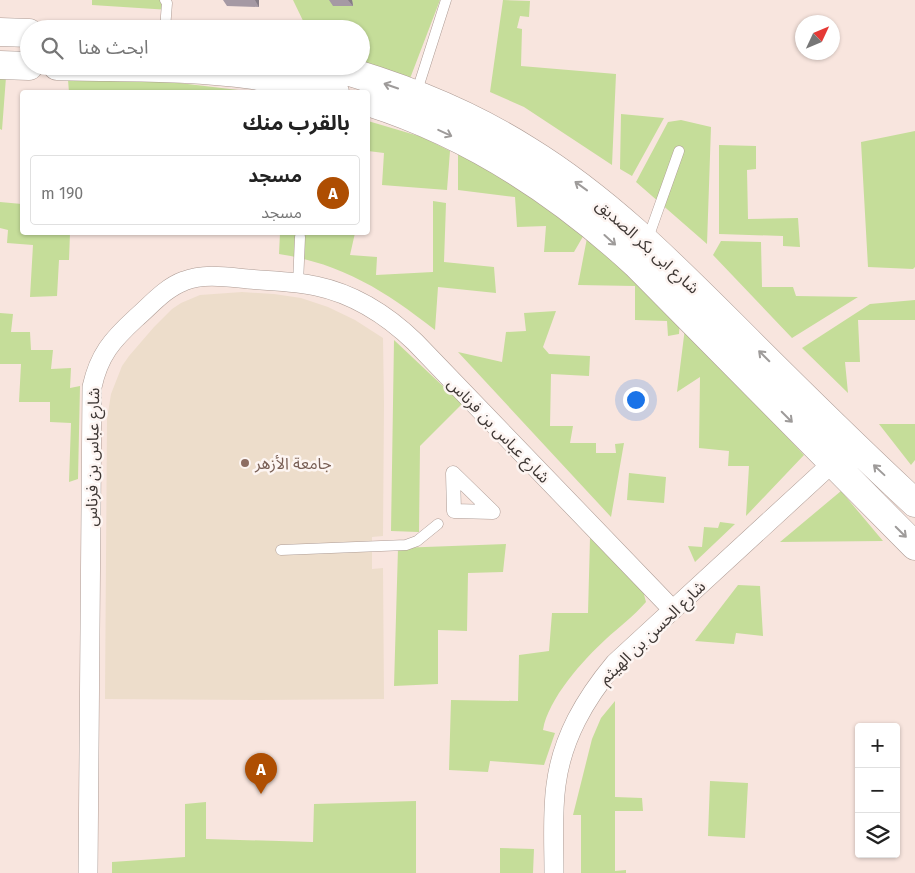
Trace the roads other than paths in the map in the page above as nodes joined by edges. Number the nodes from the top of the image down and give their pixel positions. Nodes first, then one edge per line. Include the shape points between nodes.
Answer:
1 (165, 0) edge
2 (446, 0) edge
3 (166, 20) edge
4 (0, 32) edge
5 (20, 33) edge
6 (0, 65) edge
7 (20, 66) edge
8 (253, 75) edge
9 (359, 75) edge
10 (327, 90) edge
11 (416, 96) junction
12 (370, 103) edge
13 (680, 151) dead end
14 (300, 237) dead end
15 (647, 242) junction
16 (298, 284) junction
17 (852, 444) junction
18 (833, 463) junction
19 (915, 503) edge
20 (438, 524) dead end
21 (915, 546) edge
22 (281, 550) dead end
23 (673, 610) junction
24 (88, 873) edge
25 (554, 873) edge

1 - 3 lane
2 - 11 lane
4 - 5 main road
6 - 7 main road
8 - 10 main road
11 -> 9 main road, شارع ابى بكر الصديق
15 -> 11 main road, شارع ابى بكر الصديق via 592,195 526,149
12 -> 18 main road, شارع ابى بكر الصديق via 463,141 537,183 572,208 636,264
13 - 15 lane
14 - 16 lane
17 -> 15 main road, شارع ابى بكر الصديق
16 - 23 street, شارع عباس بن فرناس via 315,285 356,300 402,330
16 - 24 street, شارع عباس بن فرناس via 210,276 184,280 164,292 119,334 100,360 92,400
17 - 18 street, شارع الحسن بن الهيثم
19 -> 17 main road, شارع ابى بكر الصديق
18 -> 21 main road, شارع ابى بكر الصديق
18 - 23 street, شارع الحسن بن الهيثم
20 - 22 lane via 417,541 406,545
23 - 25 street, شارع الحسن بن الهيثم via 615,663 576,718 560,762 556,785

